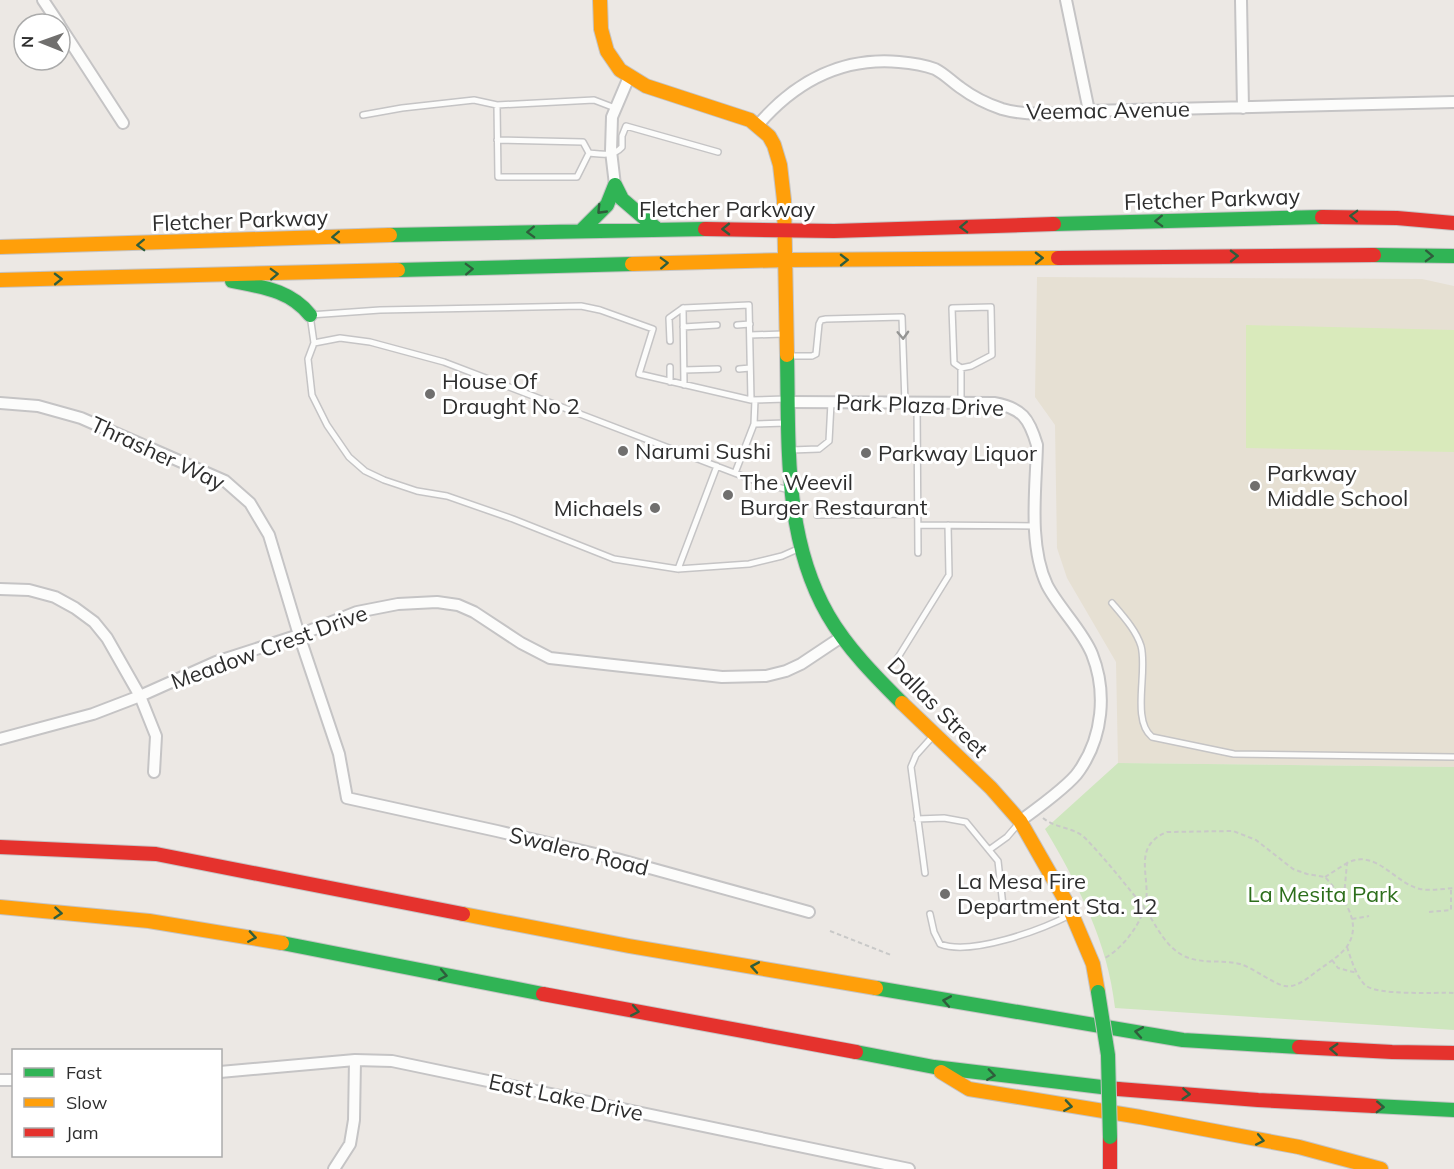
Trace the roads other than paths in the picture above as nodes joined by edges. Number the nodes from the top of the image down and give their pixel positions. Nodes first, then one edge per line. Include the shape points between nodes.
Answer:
1 (600, 0) edge
2 (1066, 0) edge
3 (1241, 0) edge
4 (72, 45) edge
5 (629, 77) junction
6 (1454, 102) edge
7 (497, 105) junction
8 (615, 108) junction
9 (1244, 108) junction
10 (1089, 111) junction
11 (363, 115) dead end
12 (123, 123) dead end
13 (758, 125) junction
14 (497, 140) junction
15 (718, 152) dead end
16 (589, 153) junction
17 (611, 154) junction
18 (615, 185) junction
19 (1454, 223) edge
20 (785, 229) junction
21 (658, 230) junction
22 (581, 231) junction
23 (0, 247) edge
24 (1454, 256) edge
25 (786, 260) junction
26 (208, 276) junction
27 (0, 280) edge
28 (683, 308) junction
29 (310, 315) junction
30 (750, 324) junction
31 (717, 325) dead end
32 (737, 325) dead end
33 (683, 327) junction
34 (787, 334) junction
35 (750, 335) junction
36 (670, 341) dead end
37 (314, 343) junction
38 (788, 356) junction
39 (670, 367) dead end
40 (750, 368) junction
41 (718, 369) dead end
42 (739, 369) dead end
43 (961, 369) junction
44 (684, 370) junction
45 (670, 382) junction
46 (684, 385) junction
47 (753, 400) junction
48 (789, 401) junction
49 (831, 402) junction
50 (0, 403) edge
51 (905, 403) junction
52 (917, 403) junction
53 (961, 403) junction
54 (789, 423) junction
55 (754, 424) junction
56 (790, 451) junction
57 (717, 466) junction
58 (735, 473) junction
59 (790, 490) junction
60 (918, 514) junction
61 (817, 515) dead end
62 (918, 525) junction
63 (948, 525) junction
64 (1036, 526) junction
65 (802, 548) junction
66 (918, 553) dead end
67 (678, 569) junction
68 (0, 590) edge
69 (1112, 603) dead end
70 (299, 635) junction
71 (843, 636) junction
72 (897, 659) dead end
73 (140, 696) junction
74 (935, 734) junction
75 (0, 739) edge
76 (1454, 757) edge
77 (154, 772) dead end
78 (346, 798) joint
79 (917, 819) junction
80 (1020, 821) junction
81 (0, 847) edge
82 (989, 850) junction
83 (925, 873) dead end
84 (1003, 906) dead end
85 (0, 908) edge
86 (809, 912) dead end
87 (930, 914) dead end
88 (1072, 914) junction
89 (1454, 1048) edge
90 (1392, 1052) junction
91 (1454, 1053) edge
92 (355, 1060) junction
93 (933, 1067) junction
94 (222, 1072) edge
95 (1454, 1110) edge
96 (333, 1169) edge
97 (909, 1169) edge
98 (1110, 1169) edge
99 (1381, 1169) edge

1 - 5 main road via 607,51
2 - 10 street
3 - 9 street
4 - 12 street
5 - 8 street
5 - 13 main road
6 - 9 street, Veemac Avenue
7 - 8 lane via 594,100
7 - 11 lane via 474,100
7 - 14 lane
8 - 17 street
9 - 10 street, Veemac Avenue
10 - 13 street, Veemac Avenue via 1035,114 1005,110 975,98 936,70 905,62 873,61 842,67 812,79 784,98
13 - 20 main road, Dallas Street via 771,138 779,156
14 - 16 lane via 583,142
14 - 16 lane via 498,177 577,177
15 - 17 lane via 626,126 622,147
16 - 17 lane
17 - 18 street
18 - 21 main road via 622,199
18 -> 22 main road via 607,205
19 -> 20 main road, Fletcher Parkway via 1341,216 834,231
20 -> 21 main road, Fletcher Parkway
20 - 25 main road, Dallas Street
21 - 22 main road, Fletcher Parkway
22 -> 23 main road, Fletcher Parkway
25 -> 24 main road
26 -> 25 main road
25 - 34 main road, Dallas Street
27 -> 26 main road
26 - 29 main road via 281,291 302,303
28 - 30 lane via 749,305
28 - 33 lane
28 - 36 lane via 669,318
29 - 37 lane
29 - 45 lane via 581,306 652,329 639,374
30 - 32 lane
30 - 35 lane
31 - 33 lane
33 - 44 lane
34 - 35 lane
34 - 38 main road, Dallas Street
35 - 40 lane
37 - 57 lane via 340,338 370,342 444,362
37 - 67 lane via 308,359 312,394 349,457 366,471 513,519 614,560
38 - 48 main road, Dallas Street
38 -> 51 lane via 816,354 819,324 826,318 902,317
39 - 45 lane
40 - 42 lane
40 - 47 lane
41 - 44 lane
43 - 43 lane via 954,363 952,308 991,307 992,355
43 - 53 lane
44 - 46 lane
45 - 46 lane
46 - 47 lane
47 - 48 lane
47 - 55 lane
48 - 49 street, Park Plaza Drive
48 - 54 main road, Dallas Street
49 - 51 street, Park Plaza Drive
49 - 56 lane via 829,441 819,449
50 - 70 street, Thrasher Way via 38,406 81,418 225,482 242,495 269,535
51 - 52 street, Park Plaza Drive
52 - 53 street, Park Plaza Drive
52 - 60 lane
53 - 64 street, Park Plaza Drive via 1011,406 1021,412 1033,431 1037,445
54 - 55 lane
54 - 56 main road, Dallas Street
55 - 58 lane
56 - 59 main road, Dallas Street
57 - 58 lane
57 - 67 lane
58 - 59 lane
59 - 65 main road, Dallas Street
60 - 61 lane
60 - 62 lane
62 - 63 lane
62 - 66 lane
63 - 64 lane
63 - 72 lane via 949,575
64 - 80 street, Park Plaza Drive via 1036,548 1047,585 1091,653 1099,686 1100,717 1094,747 1078,773
65 - 67 lane via 749,564
65 - 71 main road, Dallas Street via 828,615
68 - 73 street via 29,590 55,597 94,622 108,638
69 - 76 lane via 1140,644 1144,727 1152,737 1234,754
70 - 71 street, Meadow Crest Drive via 357,612 398,604 448,603 474,612 521,644 550,658 743,677 786,671
70 - 73 street, Meadow Crest Drive via 216,662
70 - 78 street, Thrasher Way via 339,754
71 - 74 main road, Dallas Street via 878,679
73 - 75 street, Meadow Crest Drive via 93,714
73 - 77 street via 156,736
74 - 79 lane via 911,766
74 - 80 main road, Dallas Street
78 - 86 street, Swalero Road via 617,860
79 - 82 lane via 966,822
79 - 83 lane
80 - 82 lane
80 - 88 main road, Dallas Street
90 -> 81 main road via 1183,1040 629,946 156,854
82 - 84 lane via 998,861
85 -> 93 main road via 149,921 262,939
87 - 88 lane via 940,944 951,948 1031,933
88 - 98 main road, Dallas Street, bridge via 1093,964 1108,1055
89 - 90 main road
90 - 91 main road
92 - 94 street, East Lake Drive
92 - 96 street via 350,1144
92 - 97 street, East Lake Drive via 392,1061
93 -> 95 main road via 1130,1090
93 -> 99 main road via 969,1089 1299,1147

